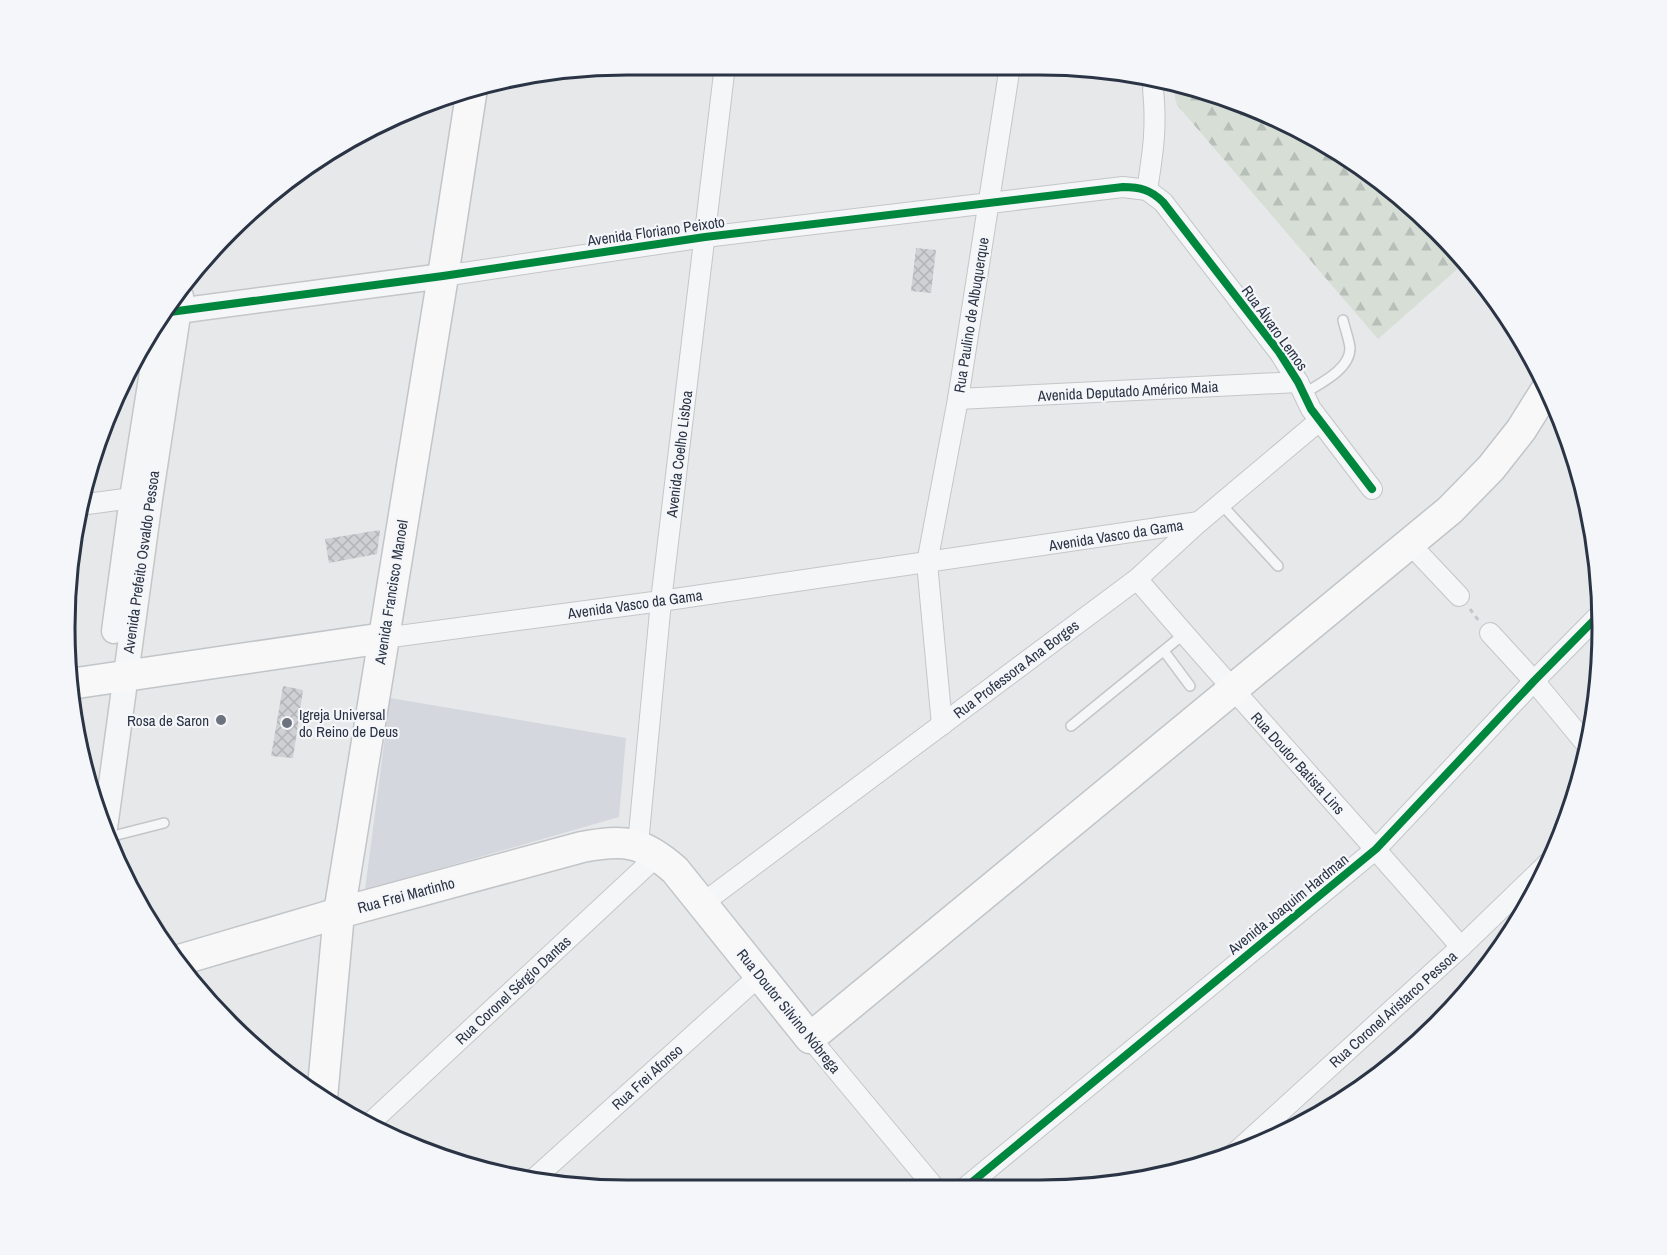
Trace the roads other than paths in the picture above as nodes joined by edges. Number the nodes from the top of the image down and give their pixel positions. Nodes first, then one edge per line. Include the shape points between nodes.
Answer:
1 (724, 75) edge
2 (1009, 75) edge
3 (1153, 89) dead end
4 (470, 98) edge
5 (1147, 190) junction
6 (989, 202) junction
7 (705, 237) junction
8 (443, 276) junction
9 (179, 306) edge
10 (176, 309) edge
11 (1343, 320) dead end
12 (158, 337) edge
13 (1301, 388) junction
14 (1542, 397) edge
15 (958, 399) junction
16 (1319, 421) junction
17 (1372, 489) dead end
18 (141, 499) junction
19 (90, 504) edge
20 (1221, 504) junction
21 (1199, 522) junction
22 (1410, 544) junction
23 (927, 563) junction
24 (1278, 566) dead end
25 (1137, 579) junction
26 (1459, 596) road end
27 (661, 601) junction
28 (1592, 621) edge
29 (1490, 633) road end
30 (1184, 634) junction
31 (384, 638) junction
32 (1164, 651) junction
33 (116, 678) junction
34 (1534, 681) junction
35 (78, 683) edge
36 (1190, 686) dead end
37 (1232, 690) junction
38 (942, 724) junction
39 (1071, 726) dead end
40 (1581, 737) edge
41 (97, 779) edge
42 (106, 811) edge
43 (164, 823) dead end
44 (116, 835) edge
45 (1376, 849) junction
46 (648, 850) junction
47 (1531, 879) edge
48 (703, 903) junction
49 (339, 913) junction
50 (1461, 947) junction
51 (185, 958) edge
52 (759, 976) junction
53 (810, 1038) junction
54 (323, 1088) edge
55 (375, 1119) edge
56 (1250, 1138) edge
57 (541, 1173) edge
58 (928, 1180) edge
59 (974, 1180) edge

1 - 7 street, Avenida Coelho Lisboa
2 - 6 street, Rua Paulino de Albuquerque
3 - 5 street via 1156,132
4 - 8 main road, Avenida Francisco Manoel
5 - 6 street, Avenida Floriano Peixoto via 1123,187
5 - 13 street, Rua Álvaro Lemos via 1163,202 1280,352
6 - 7 street, Avenida Floriano Peixoto
6 - 15 street, Rua Paulino de Albuquerque
7 - 8 street, Avenida Floriano Peixoto
7 - 27 street, Avenida Coelho Lisboa
8 - 9 street, Avenida Floriano Peixoto
8 - 31 main road, Avenida Francisco Manoel
10 - 18 street, Avenida Prefeito Osvaldo Pessoa
11 - 13 lane via 1350,349 1346,363 1327,379
12 - 18 street, Avenida Prefeito Osvaldo Pessoa
13 - 15 street, Avenida Deputado Américo Maia
13 - 16 street, Rua Álvaro Lemos
14 - 22 main road via 1491,468
15 - 23 street, Rua Paulino de Albuquerque
16 - 17 street, Rua Álvaro Lemos
16 - 20 street, Rua Professora Ana Borges
18 - 19 street
18 - 33 street, Avenida Prefeito Osvaldo Pessoa
20 - 21 street, Rua Professora Ana Borges
20 - 24 lane
21 - 23 street, Avenida Vasco da Gama
21 - 25 street, Rua Professora Ana Borges
22 - 26 street
22 - 37 main road
23 - 27 street, Avenida Vasco da Gama
23 - 38 street, Rua Paulino de Albuquerque
25 - 30 street, Rua Doutor Batista Lins
25 - 38 street, Rua Professora Ana Borges
27 - 31 street, Avenida Vasco da Gama
27 - 46 street, Avenida Coelho Lisboa
28 - 34 street, Avenida Joaquim Hardman
29 - 34 street
30 - 32 lane
30 - 37 street, Rua Doutor Batista Lins
31 - 33 main road, Avenida Vasco da Gama
31 - 49 main road, Avenida Francisco Manoel
32 - 36 lane
32 - 39 lane
33 - 35 main road, Avenida Vasco da Gama
33 - 41 street, Avenida Prefeito Osvaldo Pessoa
33 - 42 street, Avenida Prefeito Osvaldo Pessoa
34 - 40 street
34 - 45 street, Avenida Joaquim Hardman
37 - 45 street, Rua Doutor Batista Lins
37 - 53 main road
38 - 48 street, Rua Professora Ana Borges
43 - 44 lane
45 - 50 street, Rua Doutor Batista Lins
45 - 59 street, Avenida Joaquim Hardman
46 - 48 main road, Rua Doutor Silvino Nóbrega via 675,870
46 - 49 main road, Rua Frei Martinho via 608,842 582,847
46 - 55 street, Rua Coronel Sérgio Dantas
47 - 50 street, Rua Coronel Aristarco Pessoa
48 - 52 main road, Rua Doutor Silvino Nóbrega
49 - 51 main road, Rua Frei Martinho
49 - 54 main road, Avenida Francisco Manoel
50 - 56 street, Rua Coronel Aristarco Pessoa
52 - 53 main road, Rua Doutor Silvino Nóbrega
52 - 57 street, Rua Frei Afonso
53 - 58 street, Rua Doutor Silvino Nóbrega

